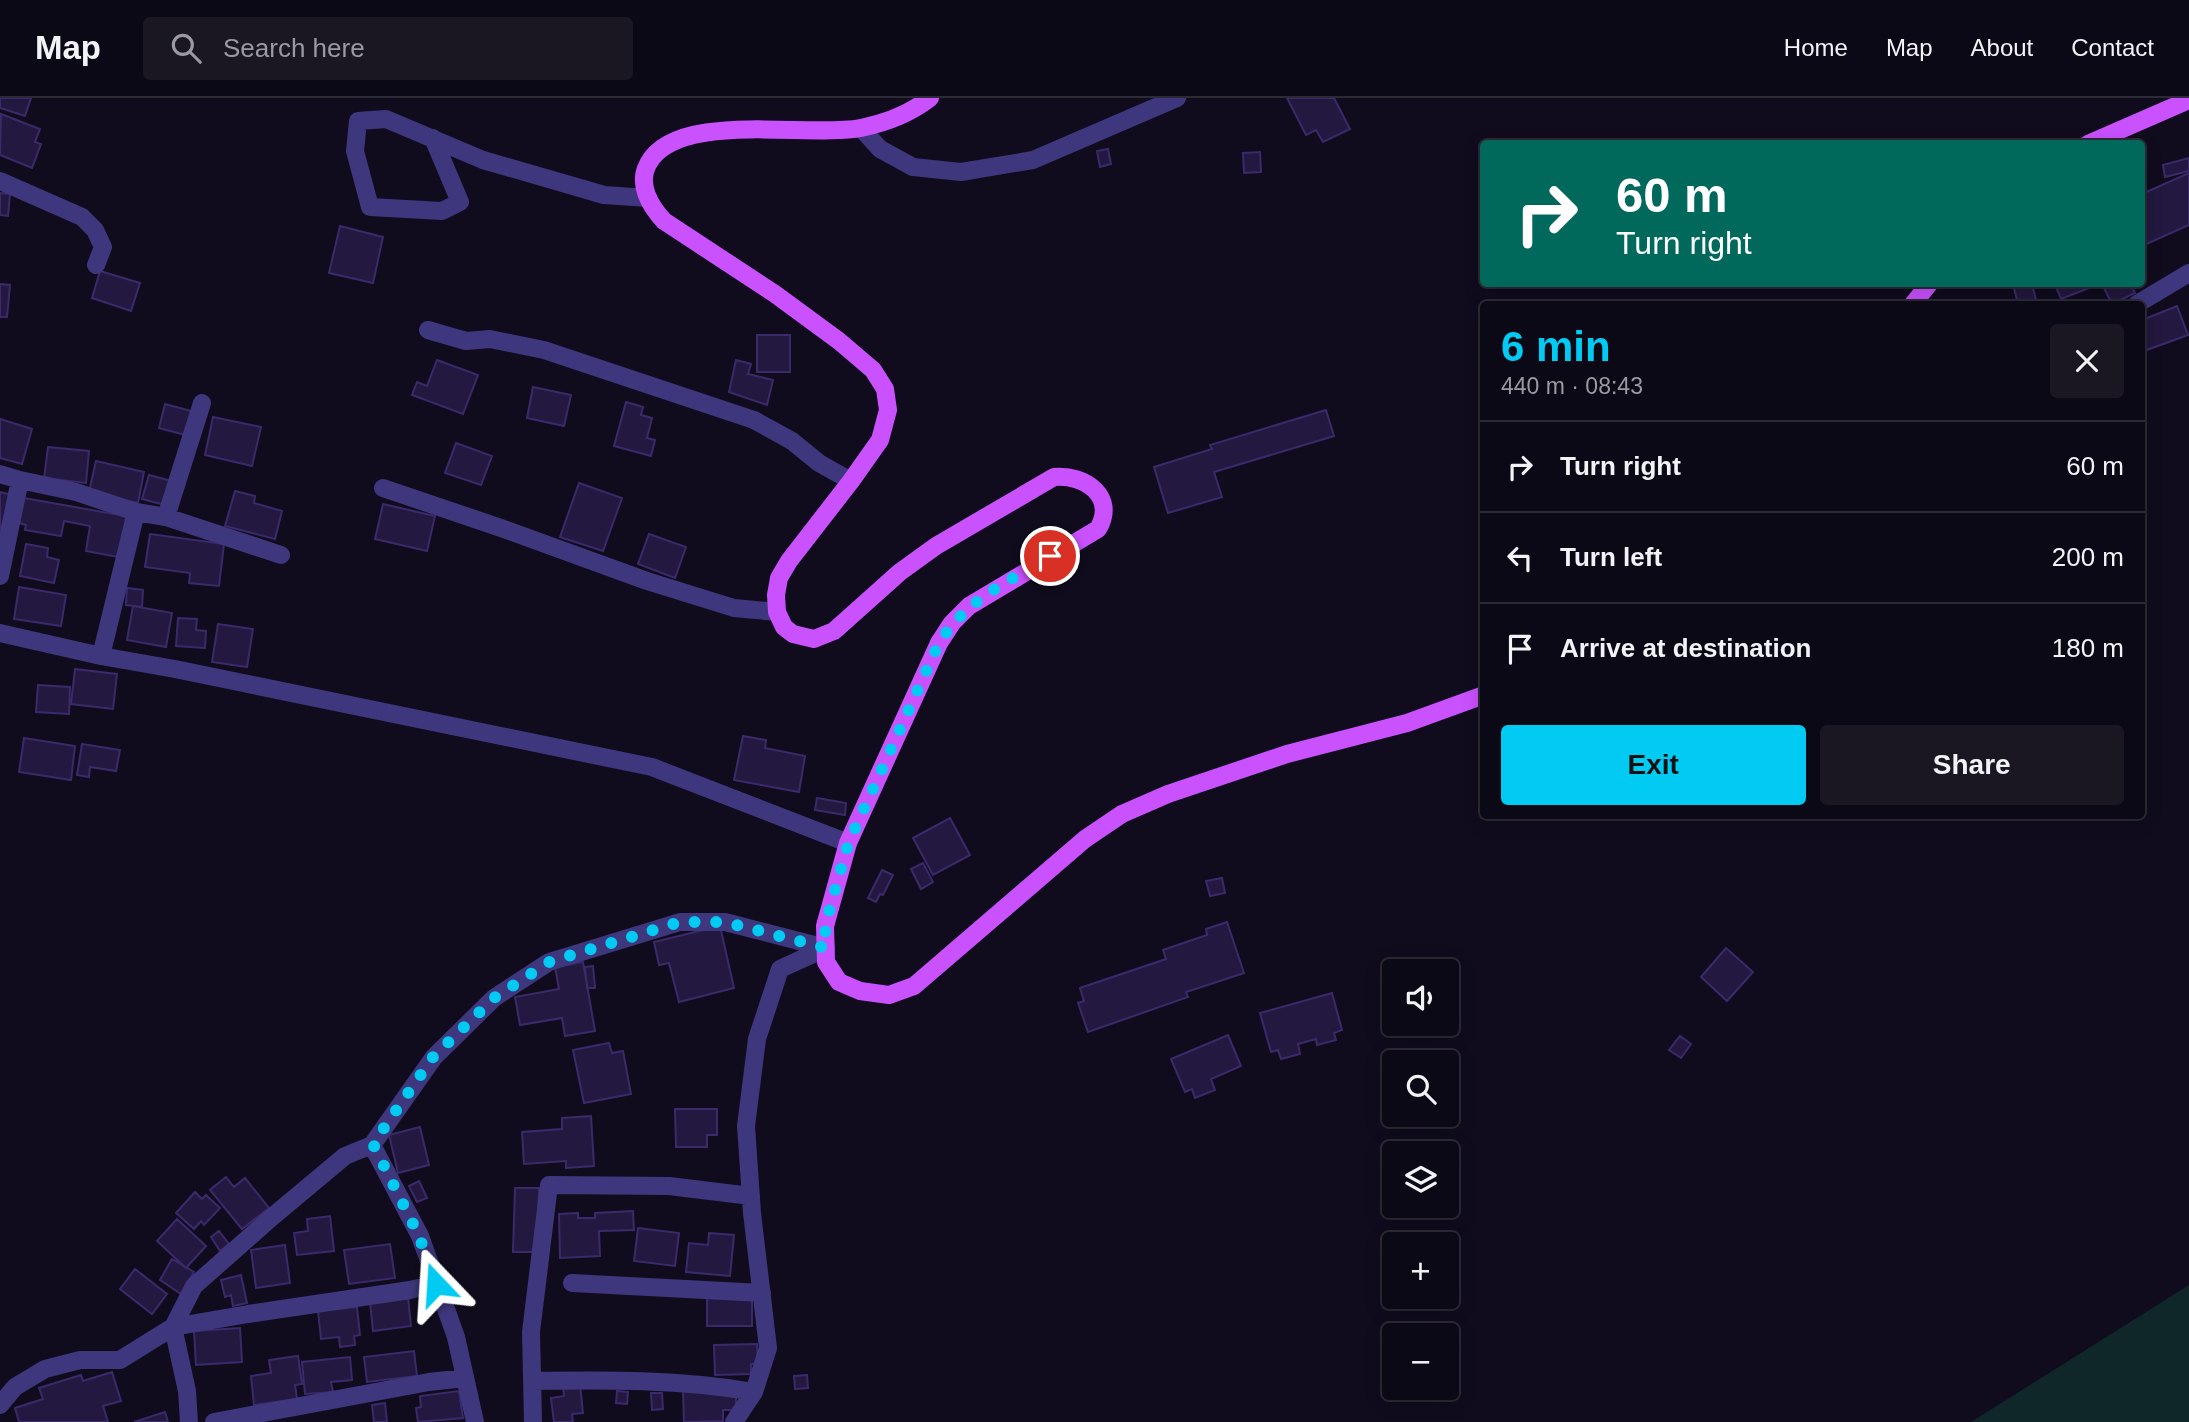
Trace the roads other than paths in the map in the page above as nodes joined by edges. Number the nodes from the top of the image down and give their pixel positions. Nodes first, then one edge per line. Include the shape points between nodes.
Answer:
1 (930, 98) edge
2 (1177, 98) edge
3 (2189, 100) edge
4 (861, 128) junction
5 (433, 138) junction
6 (2097, 140) edge
7 (0, 181) edge
8 (648, 198) junction
9 (96, 265) dead end
10 (2189, 273) edge
11 (1927, 287) edge
12 (1915, 301) edge
13 (2142, 301) edge
14 (428, 330) dead end
15 (202, 403) dead end
16 (0, 474) edge
17 (20, 480) junction
18 (851, 481) junction
19 (383, 488) dead end
20 (136, 512) junction
21 (166, 517) junction
22 (281, 555) dead end
23 (0, 576) edge
24 (777, 612) junction
25 (0, 633) edge
26 (101, 656) junction
27 (1480, 696) edge
28 (848, 844) junction
29 (826, 948) junction
30 (373, 1144) junction
31 (751, 1196) junction
32 (572, 1283) dead end
33 (436, 1284) junction
34 (762, 1293) junction
35 (173, 1327) junction
36 (466, 1378) junction
37 (532, 1381) junction
38 (754, 1392) junction
39 (0, 1405) edge
40 (189, 1422) edge
41 (214, 1422) edge
42 (475, 1422) edge
43 (533, 1422) edge
44 (734, 1422) edge

1 - 4 main road via 898,116
2 - 4 street via 1032,160 961,172 913,167 880,149
3 - 6 main road
4 - 8 main road via 738,130 674,139 653,153 644,171
5 - 5 street via 386,119 358,121 355,151 370,207 442,211 460,202
5 - 8 street via 483,160 604,195
7 - 9 street via 82,217 103,247
8 - 18 main road via 678,232 775,294 873,370 885,390 888,410 880,440
10 - 13 street
11 - 12 main road
14 - 18 street via 466,341 490,339 544,349 754,419
15 - 21 street
16 - 17 street
17 - 20 street
17 - 23 street
18 - 24 main road via 779,578
19 - 24 street via 660,585 734,608
20 - 21 street
20 - 26 street
21 - 22 street
24 - 28 main road via 793,634 825,637 936,546 1054,477 1081,479 1096,491 1103,508 1098,529 970,606 952,623
25 - 26 street
26 - 28 street via 652,767
27 - 29 main road via 1407,723 1287,754 1122,814 1085,839 914,986 889,995 848,988 831,973 825,962
28 - 29 main road via 825,926
29 - 30 street via 725,922 680,922 549,962 494,998 433,1057
29 - 31 street via 780,969 757,1039 746,1126
30 - 33 street via 419,1236
30 - 35 street via 345,1156 194,1286
31 - 34 street
31 - 37 street via 669,1186 549,1185 531,1332
32 - 34 street
33 - 35 street
33 - 36 street
34 - 38 street via 768,1348
35 - 39 street via 120,1360 80,1360 45,1369 15,1387
35 - 40 street
36 - 41 street
36 - 42 street
37 - 38 street via 617,1380
37 - 43 street
38 - 44 street

